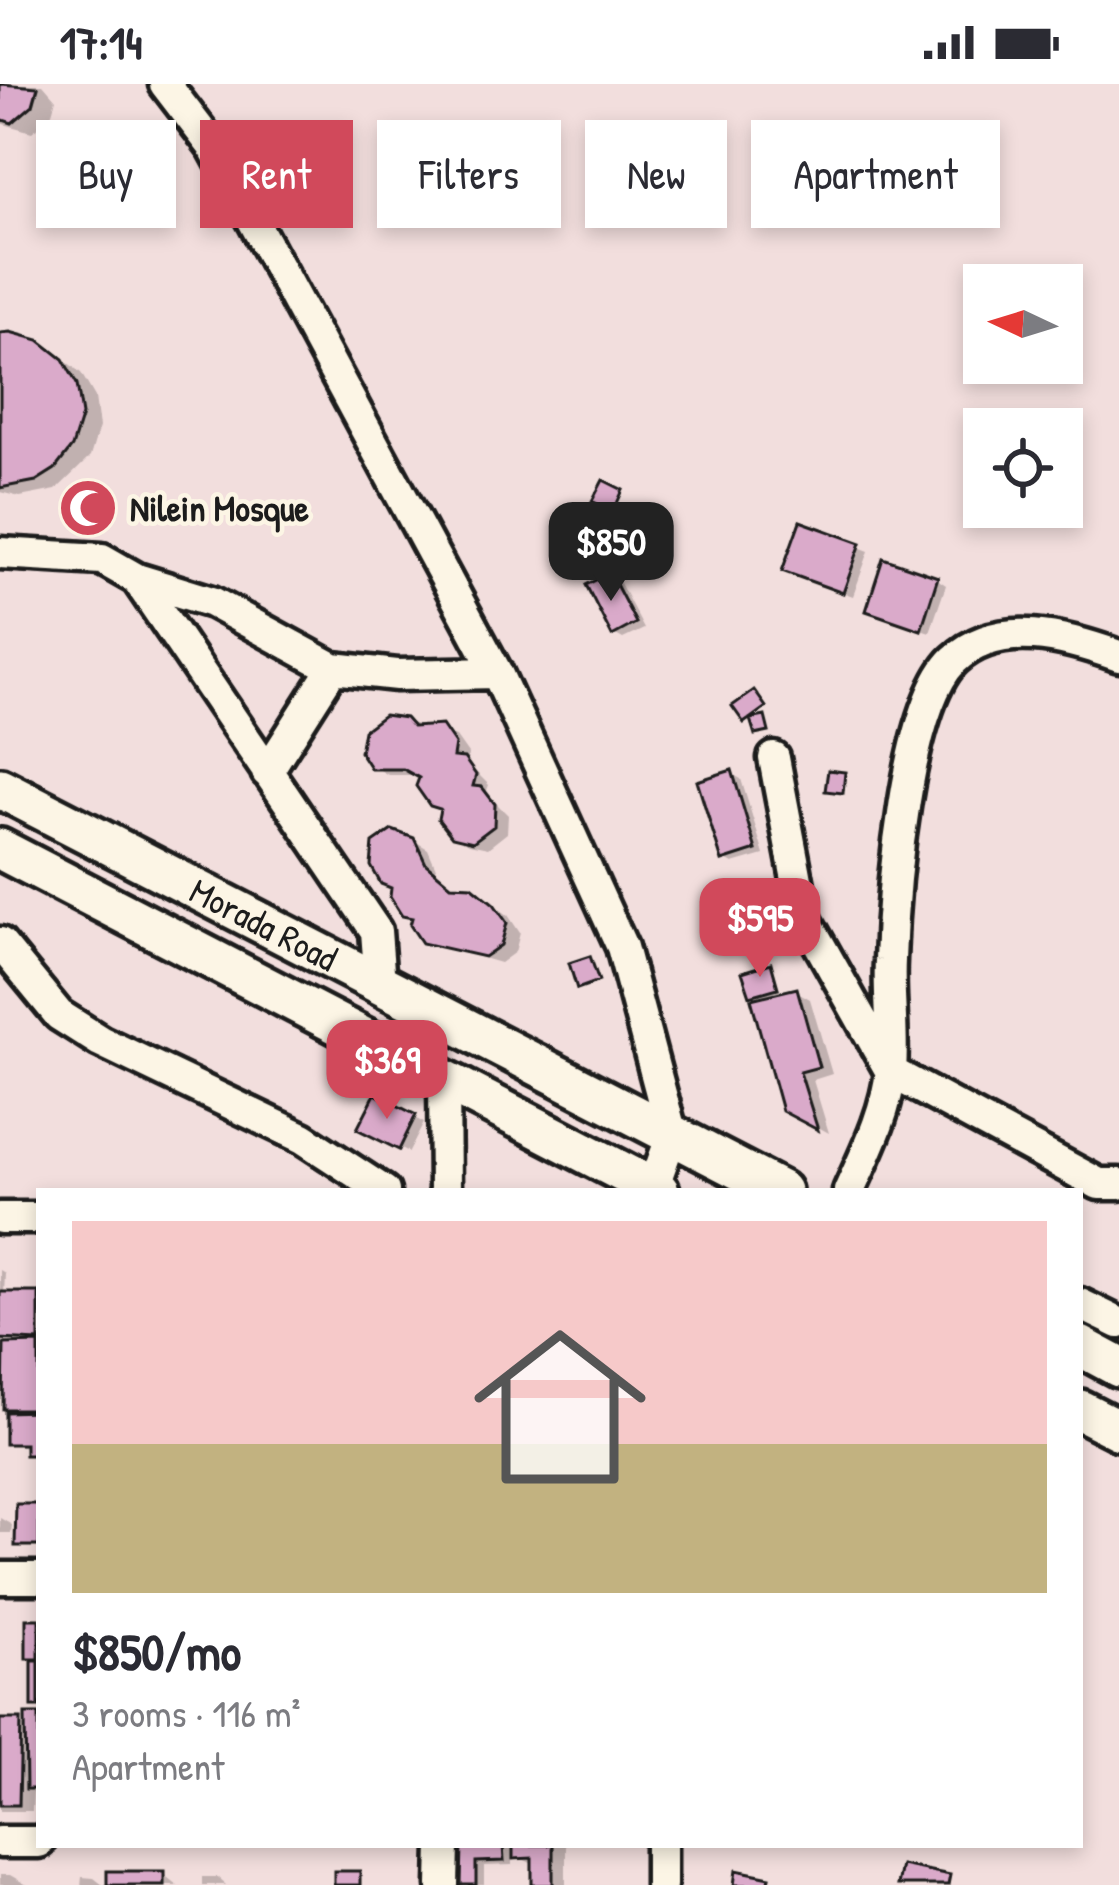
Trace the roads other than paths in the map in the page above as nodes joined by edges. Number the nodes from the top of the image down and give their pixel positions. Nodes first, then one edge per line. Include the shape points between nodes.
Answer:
1 (165, 84) edge
2 (0, 553) edge
3 (137, 580) junction
4 (1119, 656) edge
5 (333, 668) junction
6 (497, 674) junction
7 (774, 758) dead end
8 (267, 772) junction
9 (0, 788) edge
10 (0, 849) edge
11 (0, 943) edge
12 (380, 984) junction
13 (891, 1072) junction
14 (444, 1079) junction
15 (672, 1135) junction
16 (1118, 1186) edge
17 (379, 1188) edge
18 (445, 1188) edge
19 (648, 1188) edge
20 (653, 1188) edge
21 (775, 1188) edge
22 (850, 1188) edge
23 (0, 1218) edge
24 (36, 1218) edge
25 (1083, 1305) edge
26 (1119, 1323) edge
27 (1083, 1348) edge
28 (1119, 1367) edge
29 (1083, 1412) edge
30 (1119, 1430) edge
31 (36, 1577) edge
32 (0, 1578) edge
33 (0, 1842) edge
34 (36, 1842) edge
35 (444, 1848) edge
36 (661, 1848) edge
37 (443, 1885) edge
38 (661, 1885) edge

1 - 6 street via 214,148
2 - 3 street via 101,560
3 - 5 street via 202,598
3 - 8 street
4 - 13 street via 1036,633 988,641 956,658 934,686 897,861
5 - 6 street
5 - 8 street
6 - 15 street via 622,947
7 - 13 street via 804,916
8 - 12 street via 376,932
9 - 12 main road, Morada Road
10 - 14 main road, Morada Road
11 - 17 street via 59,1015 303,1138
12 - 15 main road, Morada Road
13 - 16 street via 1099,1184
13 - 22 street
14 - 18 street
14 - 19 main road, Morada Road
15 - 20 street
15 - 21 main road, Morada Road
23 - 24 street
25 - 26 street
27 - 28 main road
29 - 30 main road
31 - 32 street
33 - 34 street
35 - 37 street
36 - 38 street

